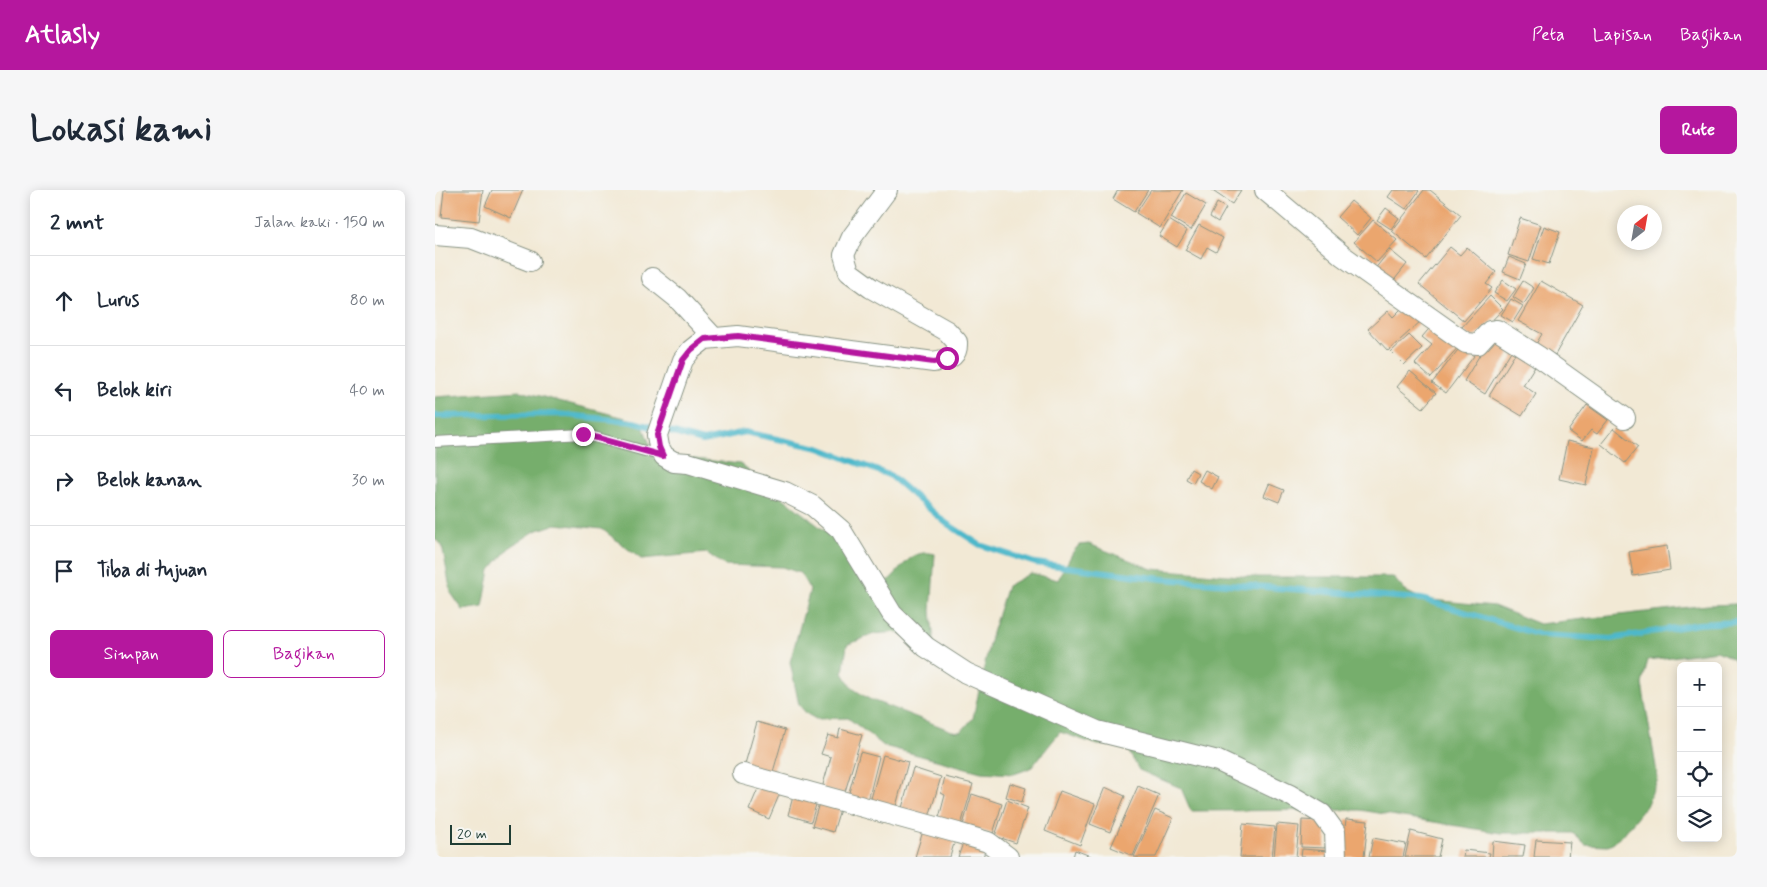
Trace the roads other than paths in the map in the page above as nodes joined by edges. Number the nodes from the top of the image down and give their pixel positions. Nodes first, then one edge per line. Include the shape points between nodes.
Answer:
1 (887, 190) edge
2 (1265, 190) edge
3 (435, 235) edge
4 (530, 261) dead end
5 (652, 278) dead end
6 (714, 338) junction
7 (1625, 418) dead end
8 (435, 442) edge
9 (663, 456) junction
10 (743, 774) dead end
11 (1008, 857) edge
12 (1336, 857) edge

1 - 6 street via 852,237 844,256 849,272 947,331 957,342 953,356 934,362 738,336
2 - 7 street via 1343,256 1466,344 1479,344 1490,331 1497,330
3 - 4 street via 471,238
5 - 6 street via 677,298
6 - 9 street via 697,344 683,360 657,435
8 - 9 lane via 583,434
9 - 12 street via 674,462 688,463 785,492 813,506 841,530 892,614 925,647 966,673 1097,730 1217,760 1290,796 1322,814 1335,832
10 - 11 street via 988,842

